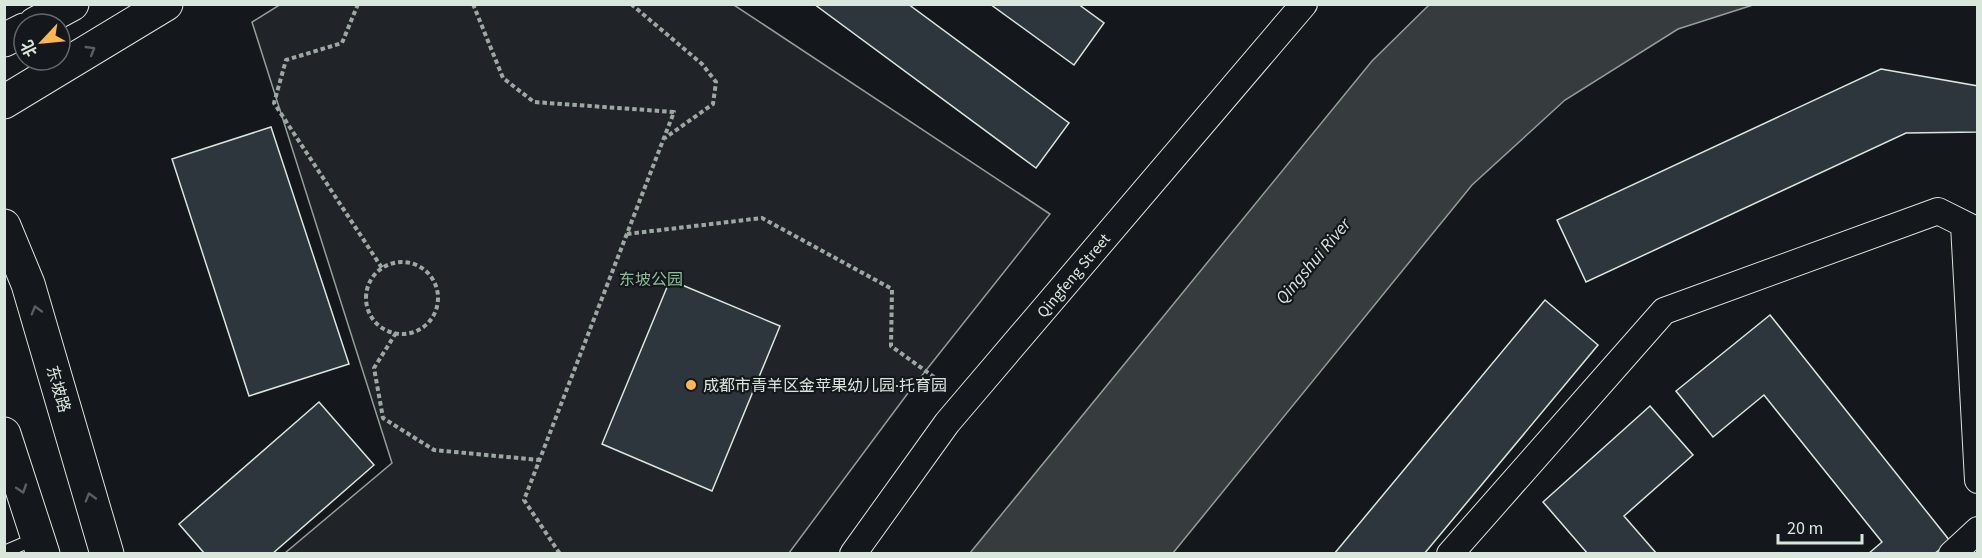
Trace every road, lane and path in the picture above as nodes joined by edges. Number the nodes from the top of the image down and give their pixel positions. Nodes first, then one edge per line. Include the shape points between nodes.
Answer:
1 (72, 4) edge
2 (166, 4) edge
3 (358, 4) edge
4 (473, 4) edge
5 (631, 4) edge
6 (1304, 4) edge
7 (57, 12) edge
8 (4, 102) edge
9 (664, 138) junction
10 (4, 226) edge
11 (1971, 228) edge
12 (627, 234) junction
13 (382, 268) junction
14 (396, 333) junction
15 (966, 400) junction
16 (4, 434) edge
17 (539, 460) junction
18 (1977, 480) edge
19 (1977, 530) edge
20 (41, 545) edge
21 (4, 552) edge
22 (107, 554) edge
23 (560, 554) edge
24 (853, 554) edge
25 (1450, 554) edge
26 (1953, 554) edge

1 - 7 main road
8 -> 2 main road
3 - 13 path via 342,42 286,60 274,103
4 - 9 path via 502,78 534,102 674,112
5 - 9 path via 702,64 716,82 713,104
6 - 15 street, Qingfeng Street
9 - 12 path
22 -> 10 main road, 东坡路 via 28,284
11 - 18 street
11 - 25 street via 1938,211 1664,311
12 - 15 path via 762,218 892,289 891,346
12 - 17 path
13 - 14 path via 368,286 368,310 384,329
13 - 14 path via 404,261 415,264 433,278 437,289 438,301 429,322 413,332
14 - 17 path via 375,368 383,418 434,450
15 - 24 street, Qingfeng Street
16 -> 20 main road
17 - 23 path via 524,500
19 - 26 street
20 - 21 lane

